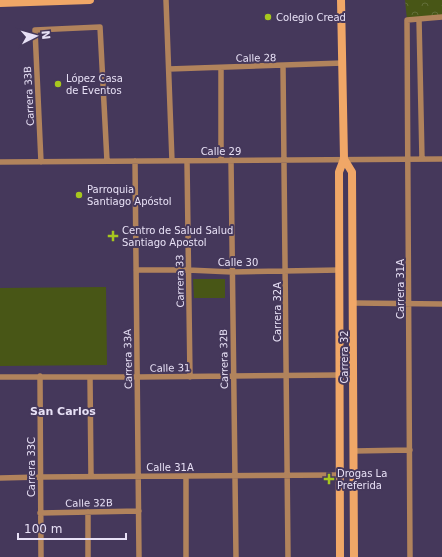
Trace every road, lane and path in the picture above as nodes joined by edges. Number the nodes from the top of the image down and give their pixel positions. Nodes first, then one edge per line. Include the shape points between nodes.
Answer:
1 (90, 0) edge
2 (166, 0) edge
3 (342, 0) edge
4 (0, 3) edge
5 (442, 18) edge
6 (420, 19) junction
7 (343, 63) junction
8 (283, 66) junction
9 (221, 68) junction
10 (169, 69) junction
11 (344, 159) junction
12 (442, 159) edge
13 (187, 160) junction
14 (221, 160) junction
15 (231, 160) junction
16 (285, 160) junction
17 (408, 160) junction
18 (422, 160) junction
19 (107, 161) junction
20 (135, 161) junction
21 (172, 161) junction
22 (0, 162) edge
23 (41, 162) junction
24 (136, 270) junction
25 (188, 270) junction
26 (340, 270) junction
27 (286, 271) junction
28 (232, 272) junction
29 (354, 303) junction
30 (409, 304) junction
31 (442, 304) edge
32 (287, 375) junction
33 (340, 375) junction
34 (40, 376) junction
35 (234, 376) junction
36 (0, 377) edge
37 (90, 377) junction
38 (138, 377) junction
39 (190, 377) junction
40 (410, 450) junction
41 (354, 452) junction
42 (287, 475) junction
43 (340, 475) junction
44 (91, 476) junction
45 (138, 476) junction
46 (186, 476) junction
47 (235, 476) junction
48 (40, 477) junction
49 (0, 478) edge
50 (139, 511) junction
51 (88, 512) junction
52 (40, 513) junction
53 (40, 557) edge
54 (88, 557) edge
55 (139, 557) edge
56 (186, 557) edge
57 (236, 557) edge
58 (288, 557) edge
59 (340, 557) edge
60 (354, 557) edge
61 (410, 557) edge

1 - 4 street
2 - 10 street
3 - 7 street, Carrera 32
5 - 6 street
6 - 17 street, Carrera 31A via 407,20
6 - 18 street
7 - 8 street, Calle 28
7 - 11 street, Carrera 32
8 - 9 street, Calle 28
8 - 16 street, Carrera 32A
9 - 10 street, Calle 28
9 - 14 street
10 - 21 street
11 - 16 street, Calle 29
11 - 17 street, Calle 29
11 - 26 street, Carrera 32 via 339,172
11 - 29 street, Carrera 32 via 352,172
12 - 18 street, Calle 29
13 - 14 street, Calle 29
13 - 21 street, Calle 29
13 - 25 street, Carrera 33
14 - 15 street, Calle 29
15 - 16 street, Calle 29
15 - 28 street, Carrera 32B
16 - 27 street, Carrera 32A
17 - 18 street, Calle 29
17 - 30 street, Carrera 31A
19 - 20 street, Calle 29
19 - 23 street, Calle 29
19 - 23 street, Carrera 33B via 100,27 35,30
20 - 21 street, Calle 29
20 - 24 street, Carrera 33A
22 - 23 street, Calle 29
24 - 25 street, Calle 30
24 - 38 street, Carrera 33A
25 - 28 street, Calle 30
25 - 39 street, Carrera 33
26 - 27 street, Calle 30
26 - 33 street, Carrera 32
27 - 28 street, Calle 30
27 - 32 street, Carrera 32A
28 - 35 street, Carrera 32B
29 - 30 street
29 - 41 street, Carrera 32
30 - 31 street
30 - 40 street, Carrera 31A
32 - 33 street, Calle 31
32 - 35 street, Calle 31
32 - 42 street, Carrera 32A
33 - 43 street, Carrera 32
34 - 36 street, Calle 31
34 - 37 street, Calle 31
34 - 48 street, Carrera 33C
35 - 39 street, Calle 31
35 - 47 street, Carrera 32B
37 - 38 street, Calle 31
37 - 44 street
38 - 39 street, Calle 31
38 - 45 street, Carrera 33A
40 - 41 street
40 - 61 street, Carrera 31A
41 - 60 street, Carrera 32
42 - 43 street, Calle 31A
42 - 47 street, Calle 31A
42 - 58 street, Carrera 32A
43 - 59 street, Carrera 32
44 - 45 street, Calle 31A
44 - 48 street, Calle 31A
45 - 46 street, Calle 31A
45 - 50 street, Carrera 33A
46 - 47 street, Calle 31A
46 - 56 street
47 - 57 street, Carrera 32B
48 - 49 street, Calle 31A
48 - 52 street, Carrera 33C
50 - 51 street, Calle 32B
50 - 55 street, Carrera 33A
51 - 52 street, Calle 32B
51 - 54 street
52 - 53 street, Carrera 33C

